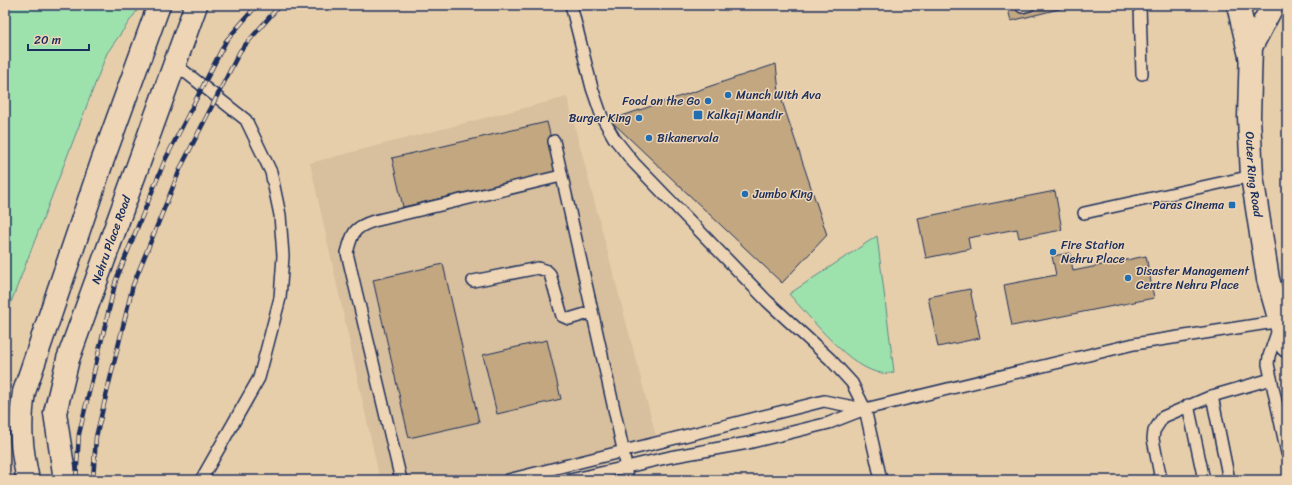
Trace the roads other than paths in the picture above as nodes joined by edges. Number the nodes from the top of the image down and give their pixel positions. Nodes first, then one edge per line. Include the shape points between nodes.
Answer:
1 (159, 5) edge
2 (196, 5) edge
3 (571, 5) edge
4 (1140, 5) edge
5 (1238, 5) edge
6 (1273, 5) edge
7 (1250, 56) junction
8 (175, 64) junction
9 (1142, 74) dead end
10 (554, 141) dead end
11 (562, 176) junction
12 (1252, 176) junction
13 (1084, 214) dead end
14 (473, 281) dead end
15 (592, 312) junction
16 (1281, 321) junction
17 (1287, 346) edge
18 (1271, 379) junction
19 (1212, 396) junction
20 (1188, 405) junction
21 (865, 409) junction
22 (623, 451) junction
23 (1287, 453) edge
24 (626, 466) junction
25 (28, 480) edge
26 (65, 480) edge
27 (201, 480) edge
28 (401, 480) edge
29 (508, 480) edge
30 (570, 480) edge
31 (628, 480) edge
32 (881, 480) edge
33 (1161, 480) edge
34 (1204, 480) edge
35 (1228, 480) edge

1 - 25 street via 24,392 20,419 21,446
2 - 8 street, Nehru Place Road
3 - 21 lane via 592,88 602,117 614,138 634,163 767,301 844,374 852,383
4 - 9 lane
5 - 7 street
6 - 7 street, Outer Ring Road via 1252,42
7 - 12 street, Outer Ring Road via 1249,117
8 - 26 street, Nehru Place Road via 68,359 55,413
8 - 27 lane via 246,120 271,172 280,215 283,256 280,298 259,378
10 - 11 lane
11 - 15 lane
11 - 28 lane via 374,221 361,225 351,235 347,253
12 - 13 lane
12 - 16 street, Outer Ring Road via 1268,279
14 - 15 lane via 538,268 550,274 562,316 569,319
15 - 22 lane
16 - 17 street, Outer Ring Road
16 - 18 lane via 1268,356
16 - 21 lane via 1134,344
18 - 19 lane
18 - 23 lane
19 - 20 lane
19 - 35 lane
20 - 33 lane via 1163,417 1154,431 1153,439
20 - 34 lane
21 - 22 lane via 824,401
21 - 24 lane via 829,423 748,443
21 - 32 lane
22 - 24 lane
22 - 29 lane
24 - 30 lane
24 - 31 lane

